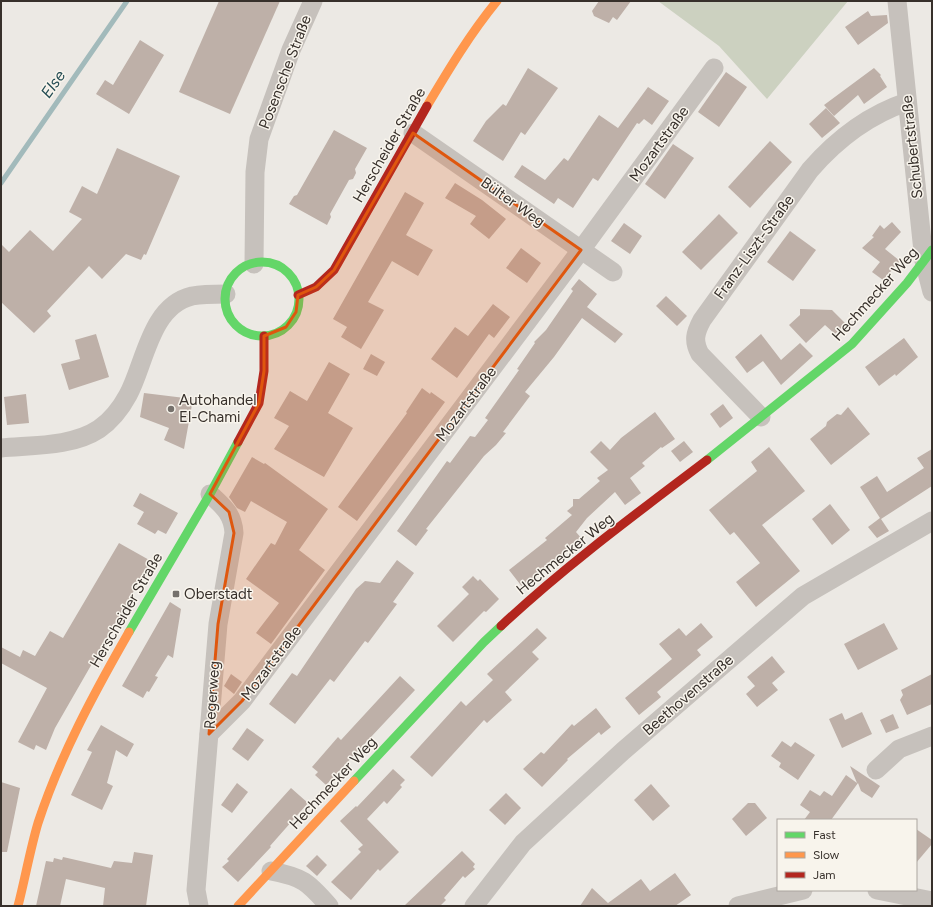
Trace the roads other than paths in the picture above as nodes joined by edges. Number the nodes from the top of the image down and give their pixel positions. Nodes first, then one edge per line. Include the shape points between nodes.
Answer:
1 (313, 1) edge
2 (497, 1) edge
3 (896, 1) edge
4 (714, 68) dead end
5 (906, 102) junction
6 (413, 133) junction
7 (582, 250) junction
8 (928, 255) edge
9 (254, 264) junction
10 (613, 272) dead end
11 (932, 292) edge
12 (226, 294) junction
13 (298, 295) junction
14 (264, 336) junction
15 (761, 417) junction
16 (1, 448) edge
17 (210, 494) junction
18 (932, 521) edge
19 (210, 734) junction
20 (932, 736) edge
21 (876, 770) dead end
22 (271, 871) junction
23 (799, 891) edge
24 (882, 891) edge
25 (932, 901) edge
26 (18, 906) edge
27 (199, 906) edge
28 (238, 906) edge
29 (329, 906) edge
30 (474, 906) edge
31 (738, 906) edge

1 - 9 street, Posensche Straße via 291,50 259,139 255,172
2 - 6 main road, Herscheider Straße via 475,28
3 - 5 street, Schubertstraße
4 - 7 street, Mozartstraße
5 - 8 street, Schubertstraße
5 - 15 street, Franz-Liszt-Straße via 866,120 822,157 702,320 696,332 695,343 700,354
6 - 7 street, Bülter Weg
6 - 13 main road, Herscheider Straße via 334,270 316,287
7 - 10 street, Bülter Weg
7 - 19 street, Mozartstraße via 242,701
8 - 11 street, Schubertstraße
8 - 15 main road, Hechmecker Weg via 907,283 852,344
9 - 12 main road via 235,274
9 - 13 main road via 269,263 284,270 294,281
12 - 14 main road via 228,312 236,325 249,334
12 - 16 street via 192,296 169,310 151,336 128,394 114,415 98,429 78,438 57,443
13 - 14 main road via 297,310 290,323 276,333
14 - 17 main road, Herscheider Straße via 264,377 259,403
15 - 22 main road, Hechmecker Weg via 527,602 436,692
17 - 19 street, Regerweg via 229,512 234,533 218,624
17 - 26 main road, Herscheider Straße via 100,682 66,750 38,824
18 - 30 street, Beethovenstraße via 803,596 623,751 523,843
19 - 27 street, Regerweg via 196,890
20 - 21 street via 899,749
22 - 28 main road, Hechmecker Weg
22 - 29 street via 293,875 311,886
23 - 31 street
24 - 25 street

